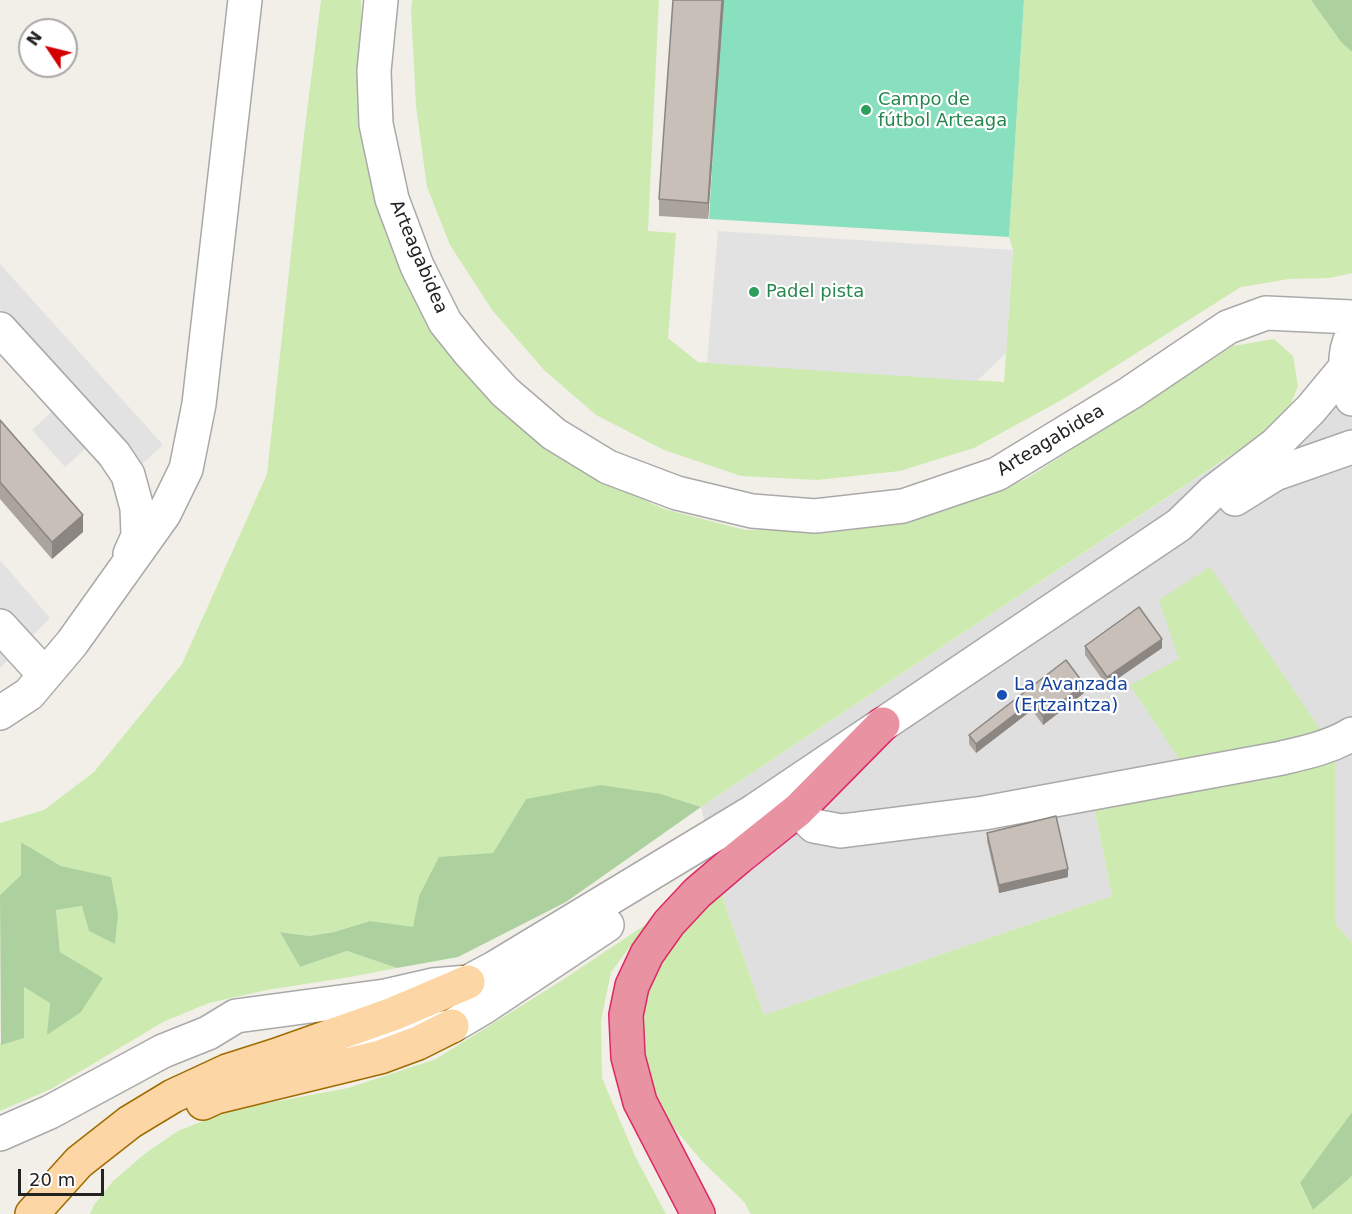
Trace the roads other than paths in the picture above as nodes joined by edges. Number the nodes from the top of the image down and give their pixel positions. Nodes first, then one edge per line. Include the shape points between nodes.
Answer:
1 (245, 0) edge
2 (381, 0) edge
3 (1352, 317) edge
4 (0, 329) edge
5 (1352, 336) edge
6 (1345, 368) junction
7 (1352, 399) edge
8 (1352, 447) edge
9 (1179, 525) junction
10 (121, 575) junction
11 (0, 626) edge
12 (45, 675) junction
13 (0, 713) edge
14 (883, 724) junction
15 (1352, 734) edge
16 (798, 810) junction
17 (754, 811) junction
18 (468, 982) junction
19 (452, 1026) junction
20 (208, 1033) junction
21 (340, 1033) junction
22 (0, 1134) edge
23 (32, 1214) edge
24 (60, 1214) edge
25 (698, 1214) edge

1 - 10 street via 200,404 186,469 164,514
2 - 3 street, Arteagabidea via 374,71 378,135 392,199 417,266 445,322 505,392 554,434 608,467 677,493 752,511 815,516 903,506 997,474 1130,393 1228,327 1266,313
4 - 10 street via 114,454 128,475 138,508 138,536
5 - 6 street
6 - 7 street
6 - 9 street via 1276,444 1213,492
8 - 9 street via 1275,474 1221,509
9 - 14 street
10 - 12 street
11 - 12 street
12 - 13 street via 29,694
14 - 16 highway
14 - 17 street
15 - 16 street via 1322,748 1278,759 984,813 841,831 814,826
16 - 25 highway via 697,893 647,954 633,986 627,1015 628,1057 640,1102
17 - 18 street
17 - 19 street via 616,919
18 - 20 street via 236,1016
18 - 21 main road
19 - 21 street via 416,1034
19 - 24 main road via 380,1056 216,1097 156,1124 101,1163 78,1186
20 - 21 street via 255,1029
20 - 22 street via 163,1051 50,1112
21 - 23 main road via 227,1071 173,1096 130,1122 79,1162

